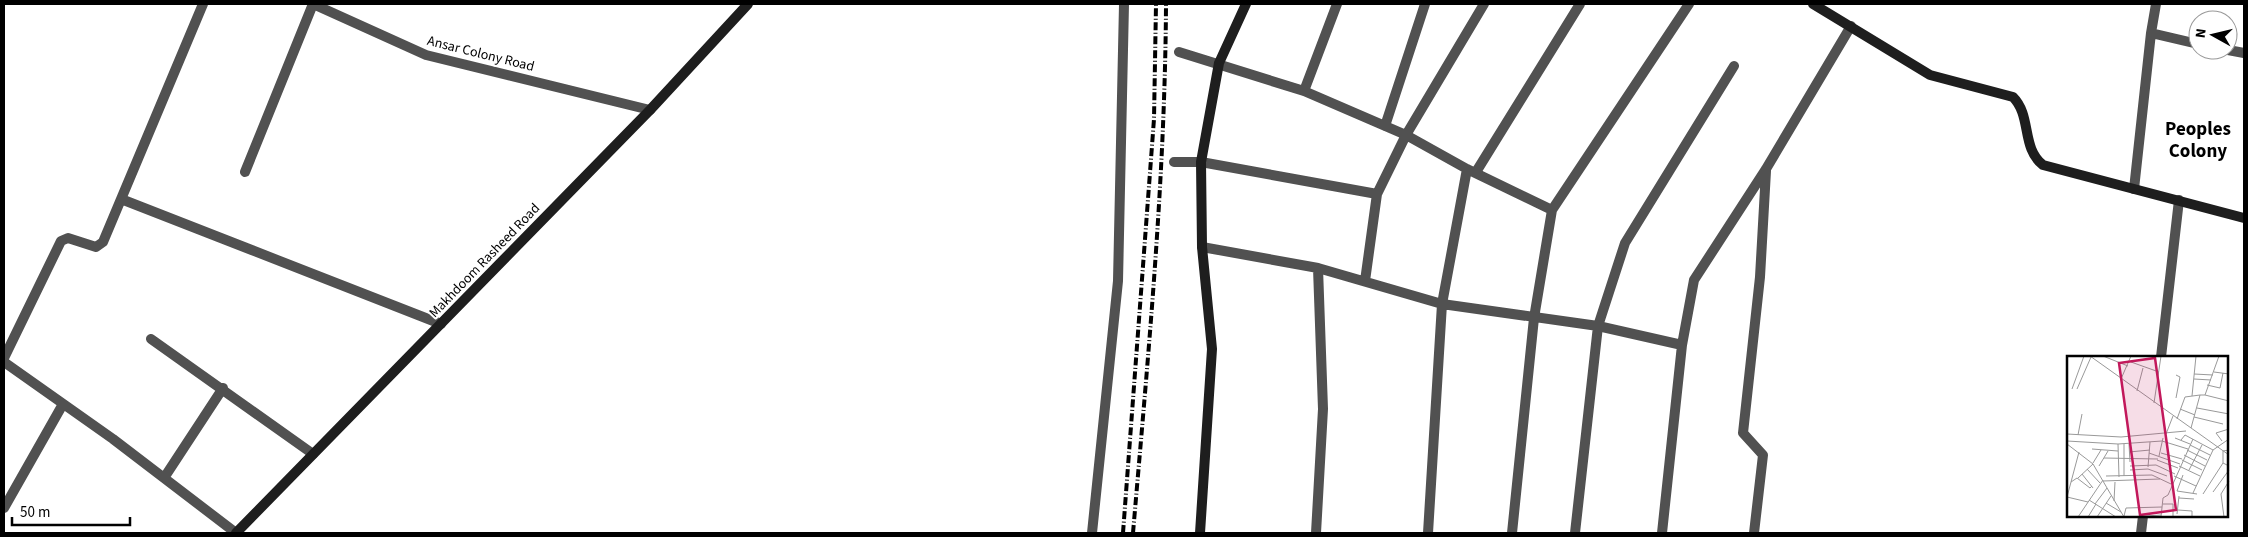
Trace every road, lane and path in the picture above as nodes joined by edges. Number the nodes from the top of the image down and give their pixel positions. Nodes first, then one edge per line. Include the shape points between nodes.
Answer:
1 (203, 4) edge
2 (313, 4) edge
3 (748, 4) edge
4 (1124, 4) edge
5 (1246, 4) edge
6 (1337, 4) edge
7 (1424, 4) edge
8 (1484, 4) edge
9 (1580, 4) edge
10 (1689, 4) edge
11 (1813, 4) edge
12 (2156, 4) edge
13 (1851, 26) junction
14 (2150, 33) junction
15 (2188, 42) edge
16 (1179, 52) dead end
17 (1219, 63) junction
18 (1734, 66) dead end
19 (1304, 91) junction
20 (650, 110) junction
21 (1385, 126) junction
22 (1406, 135) junction
23 (1174, 162) dead end
24 (1202, 162) junction
25 (1766, 169) junction
26 (1471, 170) junction
27 (245, 172) dead end
28 (2134, 189) junction
29 (1377, 194) junction
30 (121, 199) junction
31 (2179, 200) junction
32 (1552, 210) junction
33 (2244, 218) edge
34 (1202, 247) junction
35 (1318, 268) junction
36 (1365, 281) junction
37 (1442, 304) junction
38 (1534, 318) junction
39 (441, 324) junction
40 (1598, 326) junction
41 (151, 339) dead end
42 (1682, 345) junction
43 (2161, 356) edge
44 (4, 358) edge
45 (4, 362) edge
46 (223, 388) junction
47 (63, 404) junction
48 (313, 454) junction
49 (164, 478) junction
50 (4, 508) edge
51 (2143, 517) edge
52 (236, 533) edge
53 (1092, 533) edge
54 (1200, 533) edge
55 (1316, 533) edge
56 (1428, 533) edge
57 (1512, 533) edge
58 (1575, 533) edge
59 (1662, 533) edge
60 (1754, 533) edge
61 (2141, 533) edge

1 - 30 street
2 - 20 street, Ansar Colony Road via 426,55
2 - 27 street
3 - 20 street, Makhdoom Rasheed Road
4 - 53 street via 1118,280
5 - 17 street
6 - 19 street
7 - 21 street
8 - 22 street
9 - 26 street
10 - 32 street
11 - 13 street
12 - 14 street
13 - 25 street
13 - 28 street via 1930,74 2013,97 2023,112 2031,150 2043,165
14 - 15 street
14 - 28 street
16 - 17 street
17 - 19 street
17 - 24 street
18 - 40 street via 1625,243
19 - 21 street
20 - 39 street, Makhdoom Rasheed Road
21 - 22 street
22 - 26 street
22 - 29 street
23 - 24 street
24 - 29 street
24 - 34 street
25 - 42 street via 1694,280
25 - 60 street via 1760,277 1743,433 1763,455
26 - 32 street
26 - 37 street
28 - 31 street
29 - 36 street
30 - 39 street
30 - 44 street via 100,246 92,247 68,238 58,245
31 - 33 street
31 - 43 street
32 - 38 street
34 - 35 street
34 - 54 street via 1212,349
35 - 36 street
35 - 55 street via 1323,409
36 - 37 street
37 - 38 street
37 - 56 street
38 - 40 street
38 - 57 street
39 - 48 street, Makhdoom Rasheed Road
40 - 42 street
40 - 58 street
41 - 46 street
42 - 59 street
45 - 47 street
46 - 48 street
46 - 49 street
47 - 49 street
47 - 50 street
48 - 52 street, Makhdoom Rasheed Road
49 - 52 street
51 - 61 street

